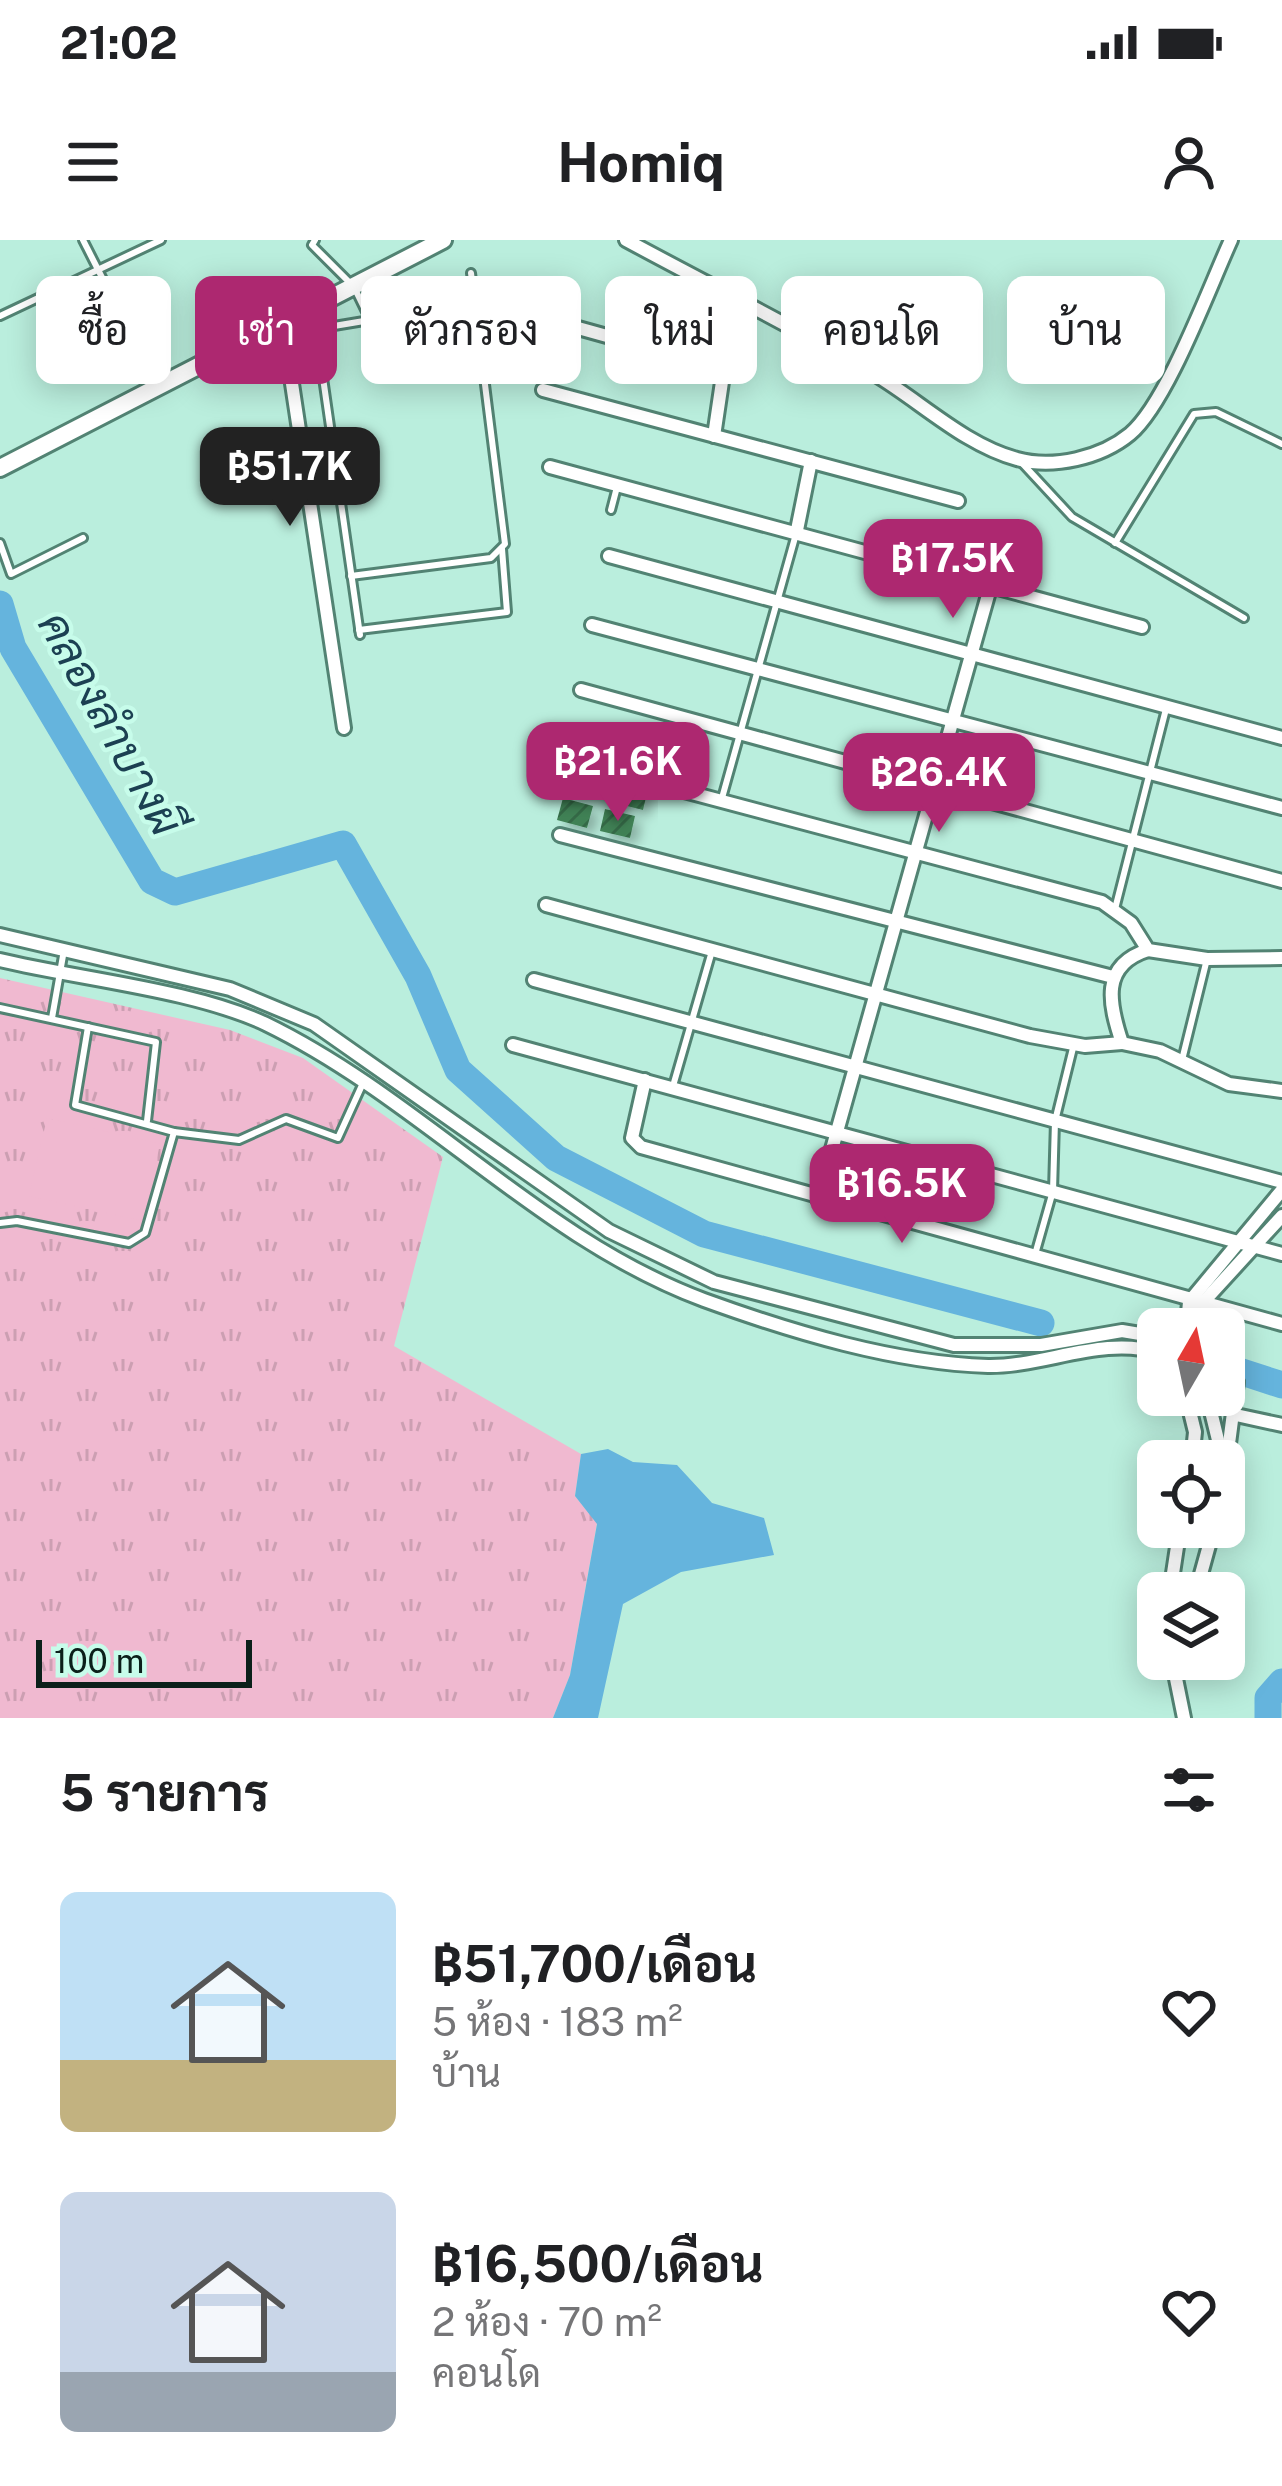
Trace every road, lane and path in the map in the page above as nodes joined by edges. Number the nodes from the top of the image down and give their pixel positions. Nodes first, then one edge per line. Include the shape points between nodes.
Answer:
1 (83, 240) edge
2 (160, 240) edge
3 (443, 240) edge
4 (626, 240) edge
5 (1231, 240) edge
6 (310, 242) edge
7 (98, 270) junction
8 (471, 273) dead end
9 (471, 276) edge
10 (354, 287) junction
11 (337, 296) edge
12 (361, 301) edge
13 (0, 316) edge
14 (361, 322) edge
15 (581, 329) edge
16 (195, 369) edge
17 (292, 384) edge
18 (484, 384) edge
19 (158, 388) junction
20 (543, 390) dead end
21 (714, 436) junction
22 (1282, 444) edge
23 (811, 460) junction
24 (1018, 460) junction
25 (550, 467) dead end
26 (2, 470) edge
27 (618, 484) junction
28 (958, 501) dead end
29 (610, 510) dead end
30 (797, 530) junction
31 (83, 538) dead end
32 (0, 543) edge
33 (1115, 543) junction
34 (502, 549) junction
35 (609, 556) dead end
36 (351, 576) junction
37 (990, 588) junction
38 (779, 601) junction
39 (1244, 618) dead end
40 (592, 625) dead end
41 (1142, 627) dead end
42 (972, 651) junction
43 (758, 668) junction
44 (581, 690) dead end
45 (1167, 706) junction
46 (953, 719) junction
47 (344, 728) dead end
48 (738, 731) junction
49 (1282, 738) edge
50 (571, 761) dead end
51 (1148, 772) junction
52 (936, 783) junction
53 (721, 801) junction
54 (1282, 808) edge
55 (560, 835) dead end
56 (1130, 838) junction
57 (916, 854) junction
58 (1282, 880) edge
59 (546, 905) dead end
60 (1115, 909) junction
61 (898, 923) junction
62 (0, 935) edge
63 (64, 950) junction
64 (1148, 950) junction
65 (712, 951) junction
66 (1282, 958) edge
67 (1207, 959) junction
68 (0, 960) edge
69 (60, 974) junction
70 (1113, 977) junction
71 (533, 980) dead end
72 (878, 996) junction
73 (0, 1008) edge
74 (52, 1019) junction
75 (691, 1023) junction
76 (88, 1027) junction
77 (1122, 1043) junction
78 (1074, 1044) junction
79 (513, 1045) dead end
80 (1182, 1060) junction
81 (858, 1068) junction
82 (645, 1080) junction
83 (363, 1082) junction
84 (673, 1087) junction
85 (1282, 1091) edge
86 (147, 1121) junction
87 (1054, 1121) junction
88 (838, 1131) junction
89 (174, 1132) junction
90 (1282, 1186) edge
91 (1053, 1191) junction
92 (818, 1199) junction
93 (1282, 1216) edge
94 (0, 1223) edge
95 (1249, 1246) junction
96 (1282, 1254) edge
97 (1034, 1259) junction
98 (1194, 1307) junction
99 (1282, 1324) edge
100 (1137, 1333) edge
101 (1137, 1350) edge
102 (1241, 1416) edge
103 (1282, 1425) edge
104 (1179, 1548) edge
105 (1208, 1548) edge
106 (1174, 1565) junction
107 (1173, 1572) edge
108 (1176, 1680) edge
109 (1184, 1718) edge

1 - 7 lane
2 - 7 lane
3 - 10 street
4 - 24 street
5 - 24 street via 1131,433 1076,459
6 - 10 lane
7 - 13 lane
7 - 19 lane
8 - 9 lane
10 - 11 street
10 - 12 lane
14 - 36 lane via 328,327 318,343
15 - 21 street via 715,366 723,375
16 - 19 street
17 - 47 street
18 - 34 lane
19 - 26 street
20 - 21 street
21 - 23 street
22 - 33 lane via 1216,412 1194,415
23 - 28 street
23 - 30 street
24 - 33 lane via 1072,517
25 - 27 street
27 - 29 lane
27 - 30 street
30 - 37 street
30 - 38 lane
31 - 32 lane via 11,574
33 - 39 lane
34 - 36 lane via 490,558
34 - 36 lane via 507,612 359,632
35 - 38 street
37 - 41 street
37 - 42 street
38 - 42 street
38 - 43 lane
40 - 43 street
42 - 45 street
42 - 46 street
43 - 46 street
43 - 48 lane
44 - 48 street
45 - 49 street
45 - 51 lane
46 - 51 street
46 - 52 street
48 - 52 street
48 - 53 lane
50 - 53 street
51 - 54 street
51 - 56 lane
52 - 56 street
52 - 57 street
53 - 57 street
55 - 61 street
56 - 58 street
56 - 60 lane
57 - 60 street
57 - 61 street
59 - 65 street
60 - 64 street
61 - 70 street
61 - 72 street
62 - 63 street
63 - 69 lane
63 - 100 street via 285,1010 609,1231 715,1282 954,1345
64 - 67 street
64 - 70 street via 1125,959
65 - 72 street
65 - 75 lane
66 - 67 street
67 - 80 lane
68 - 69 street
69 - 74 lane
69 - 83 street via 263,1023
70 - 77 street via 1109,998
71 - 75 street
72 - 78 street
72 - 81 street
73 - 74 lane
74 - 76 lane
75 - 81 street
75 - 84 lane
76 - 86 lane via 159,1046
76 - 86 lane via 75,1105
77 - 78 street
77 - 80 street
78 - 87 lane
79 - 82 street
80 - 85 street via 1229,1084
81 - 87 street
81 - 88 street
82 - 84 street
82 - 92 street via 632,1138 641,1147
83 - 89 lane via 338,1138 286,1119 239,1140
83 - 101 street via 571,1232 725,1306 947,1364 1035,1364
84 - 88 street
86 - 89 lane
87 - 90 street
87 - 91 lane
88 - 91 street
88 - 92 street
89 - 94 lane via 139,1240
90 - 95 street
91 - 95 street
91 - 97 lane
92 - 97 street
93 - 95 street
95 - 96 street
95 - 98 street
97 - 98 street
98 - 99 street
102 - 103 street
104 - 106 street
105 - 106 street via 1199,1579
106 - 107 street
108 - 109 street

